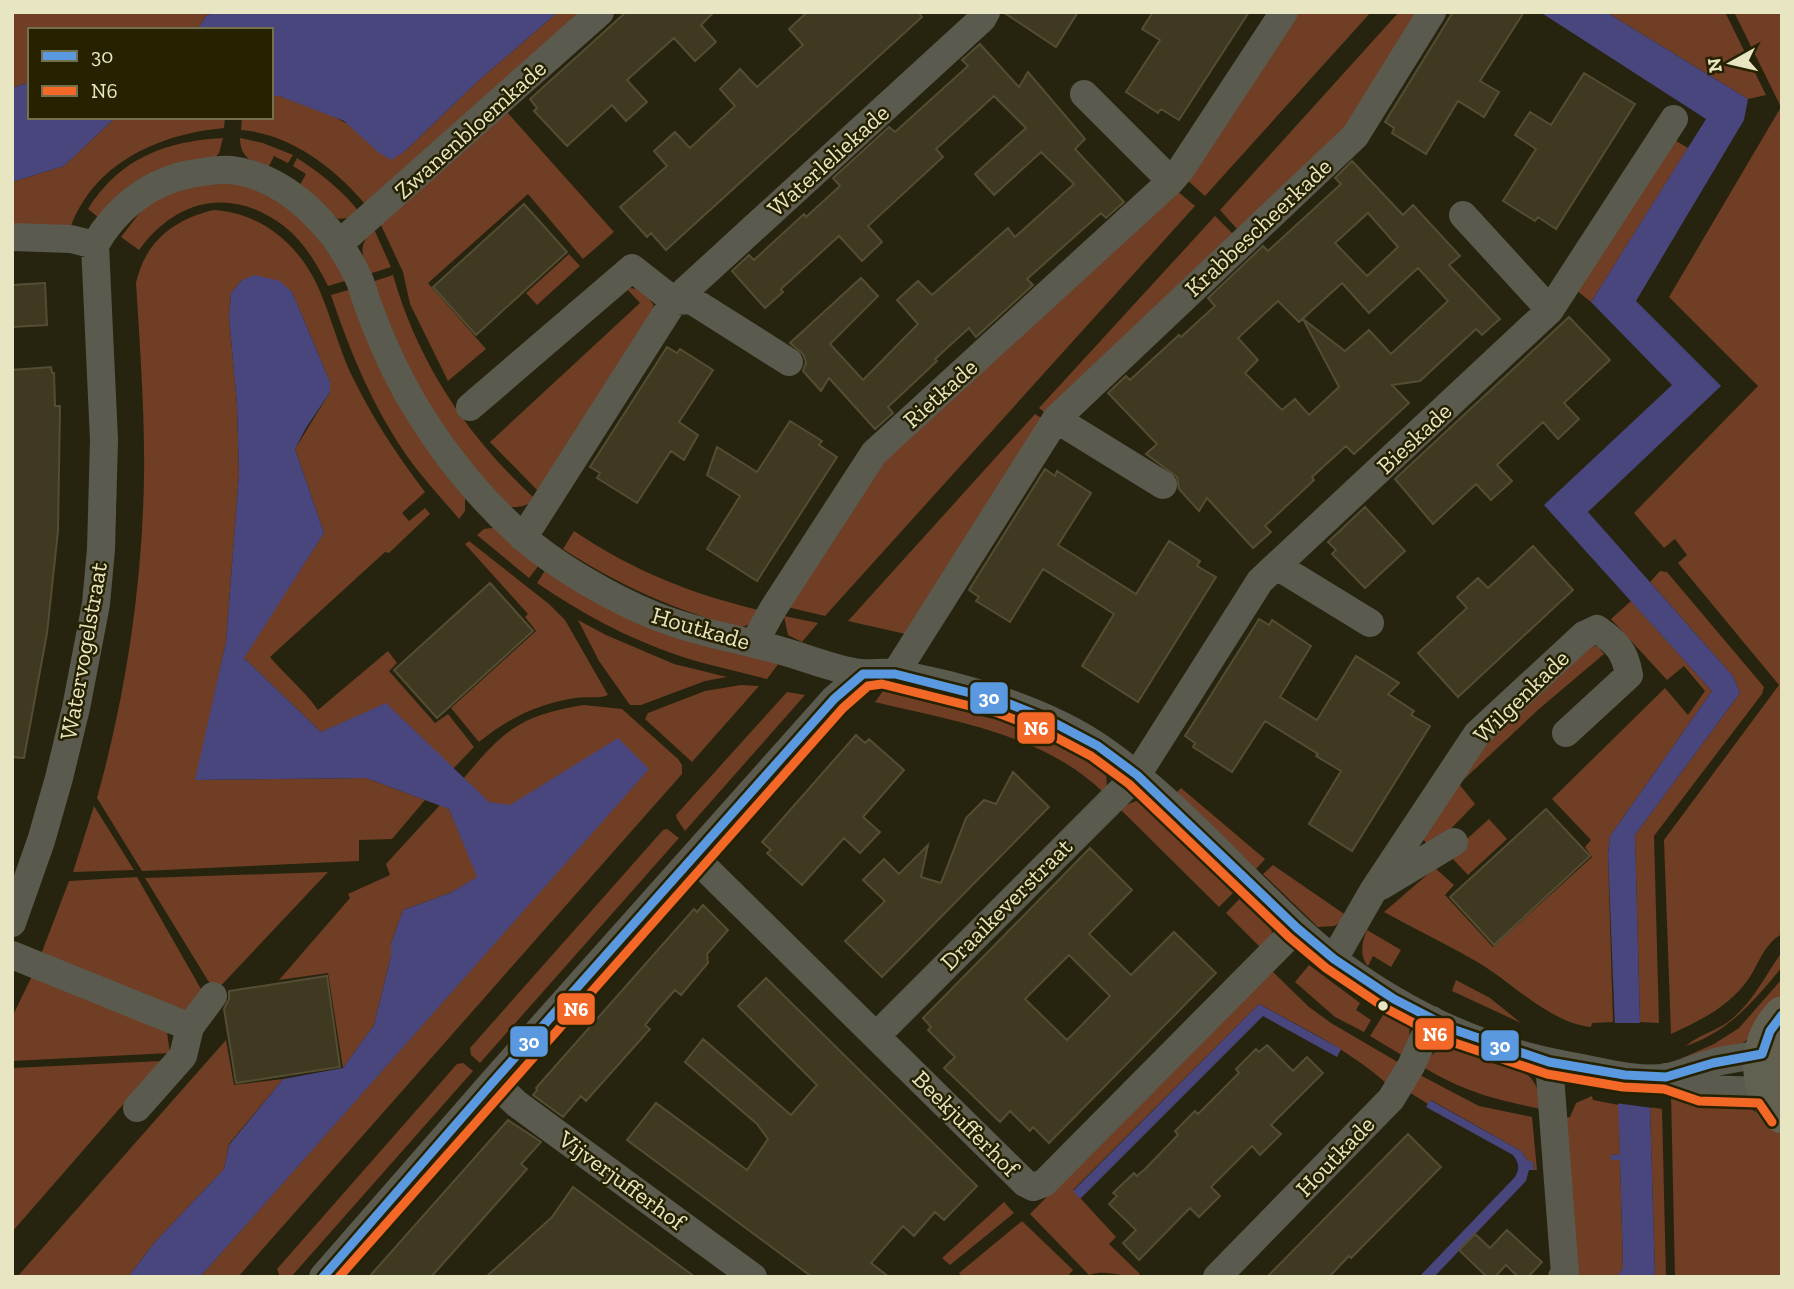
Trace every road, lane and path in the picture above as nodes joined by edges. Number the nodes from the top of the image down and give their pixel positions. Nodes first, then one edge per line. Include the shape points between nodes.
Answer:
1 (600, 12) edge
2 (1284, 12) edge
3 (1433, 12) edge
4 (980, 15) edge
5 (1084, 94) dead end
6 (1674, 118) dead end
7 (1171, 180) junction
8 (1463, 215) dead end
9 (12, 237) edge
10 (339, 244) junction
11 (95, 245) junction
12 (674, 301) junction
13 (1550, 310) junction
14 (789, 362) dead end
15 (470, 407) dead end
16 (1056, 419) junction
17 (1163, 485) dead end
18 (523, 538) junction
19 (1277, 566) junction
20 (1370, 623) dead end
21 (754, 643) junction
22 (863, 674) junction
23 (895, 674) junction
24 (1566, 733) dead end
25 (1137, 775) junction
26 (1454, 842) dead end
27 (694, 858) junction
28 (1373, 891) junction
29 (12, 923) edge
30 (1297, 928) junction
31 (12, 954) edge
32 (1334, 959) junction
33 (213, 996) dead end
34 (1782, 1015) edge
35 (1432, 1020) junction
36 (190, 1027) junction
37 (877, 1035) junction
38 (1762, 1054) junction
39 (1549, 1062) junction
40 (1663, 1078) junction
41 (493, 1082) junction
42 (1774, 1103) edge
43 (137, 1108) dead end
44 (323, 1277) edge
45 (752, 1277) edge
46 (1217, 1277) edge
47 (1563, 1277) edge

1 - 10 street, Zwanenbloemkade
2 - 7 street, Rietkade
3 - 16 street, Krabbescheerkade via 1355,136
4 - 12 street, Waterleliekade
5 - 7 street
6 - 13 street, Bieskade
7 - 21 street, Rietkade via 874,453
8 - 13 street
9 - 11 street via 71,239
10 - 11 street, Houtkade via 295,197 255,176 229,170 179,176 150,188 119,212
10 - 18 street, Houtkade via 360,281 394,366 427,425 474,488
11 - 29 street, Watervogelstraat via 104,440 96,604 59,778
12 - 14 street via 691,300
12 - 15 street via 632,268
12 - 18 street, Waterleliekade
13 - 19 street, Bieskade
16 - 17 street
16 - 23 street, Krabbescheerkade
18 - 21 street, Houtkade via 577,575 654,616
19 - 20 street
19 - 25 street, Bieskade via 1260,581
21 - 22 street, Houtkade
22 - 23 street, Houtkade
22 - 27 street via 834,699
23 - 25 street, Houtkade via 1002,701 1047,719 1098,746
24 - 28 street, Wilgenkade via 1629,675 1626,656 1597,629 1584,635 1477,734
25 - 30 street, Houtkade
25 - 37 street, Draaikeverstraat
26 - 28 street, Wilgenkade
27 - 37 street, Beekjufferhof
27 - 41 street
28 - 32 street, Wilgenkade
30 - 32 street, Houtkade
30 - 37 street, Beekjufferhof via 1044,1184 1033,1187
31 - 36 street
32 - 35 street, Houtkade
33 - 36 street
34 - 38 main road
35 - 39 street, Houtkade
35 - 46 street, Houtkade via 1391,1100
36 - 43 street via 183,1056
38 - 40 street, Houtkade
38 - 42 main road via 1761,1066
39 - 40 street, Houtkade
39 - 47 street
40 - 42 street, Houtkade
41 - 44 street
41 - 45 street, Vijverjufferhof

